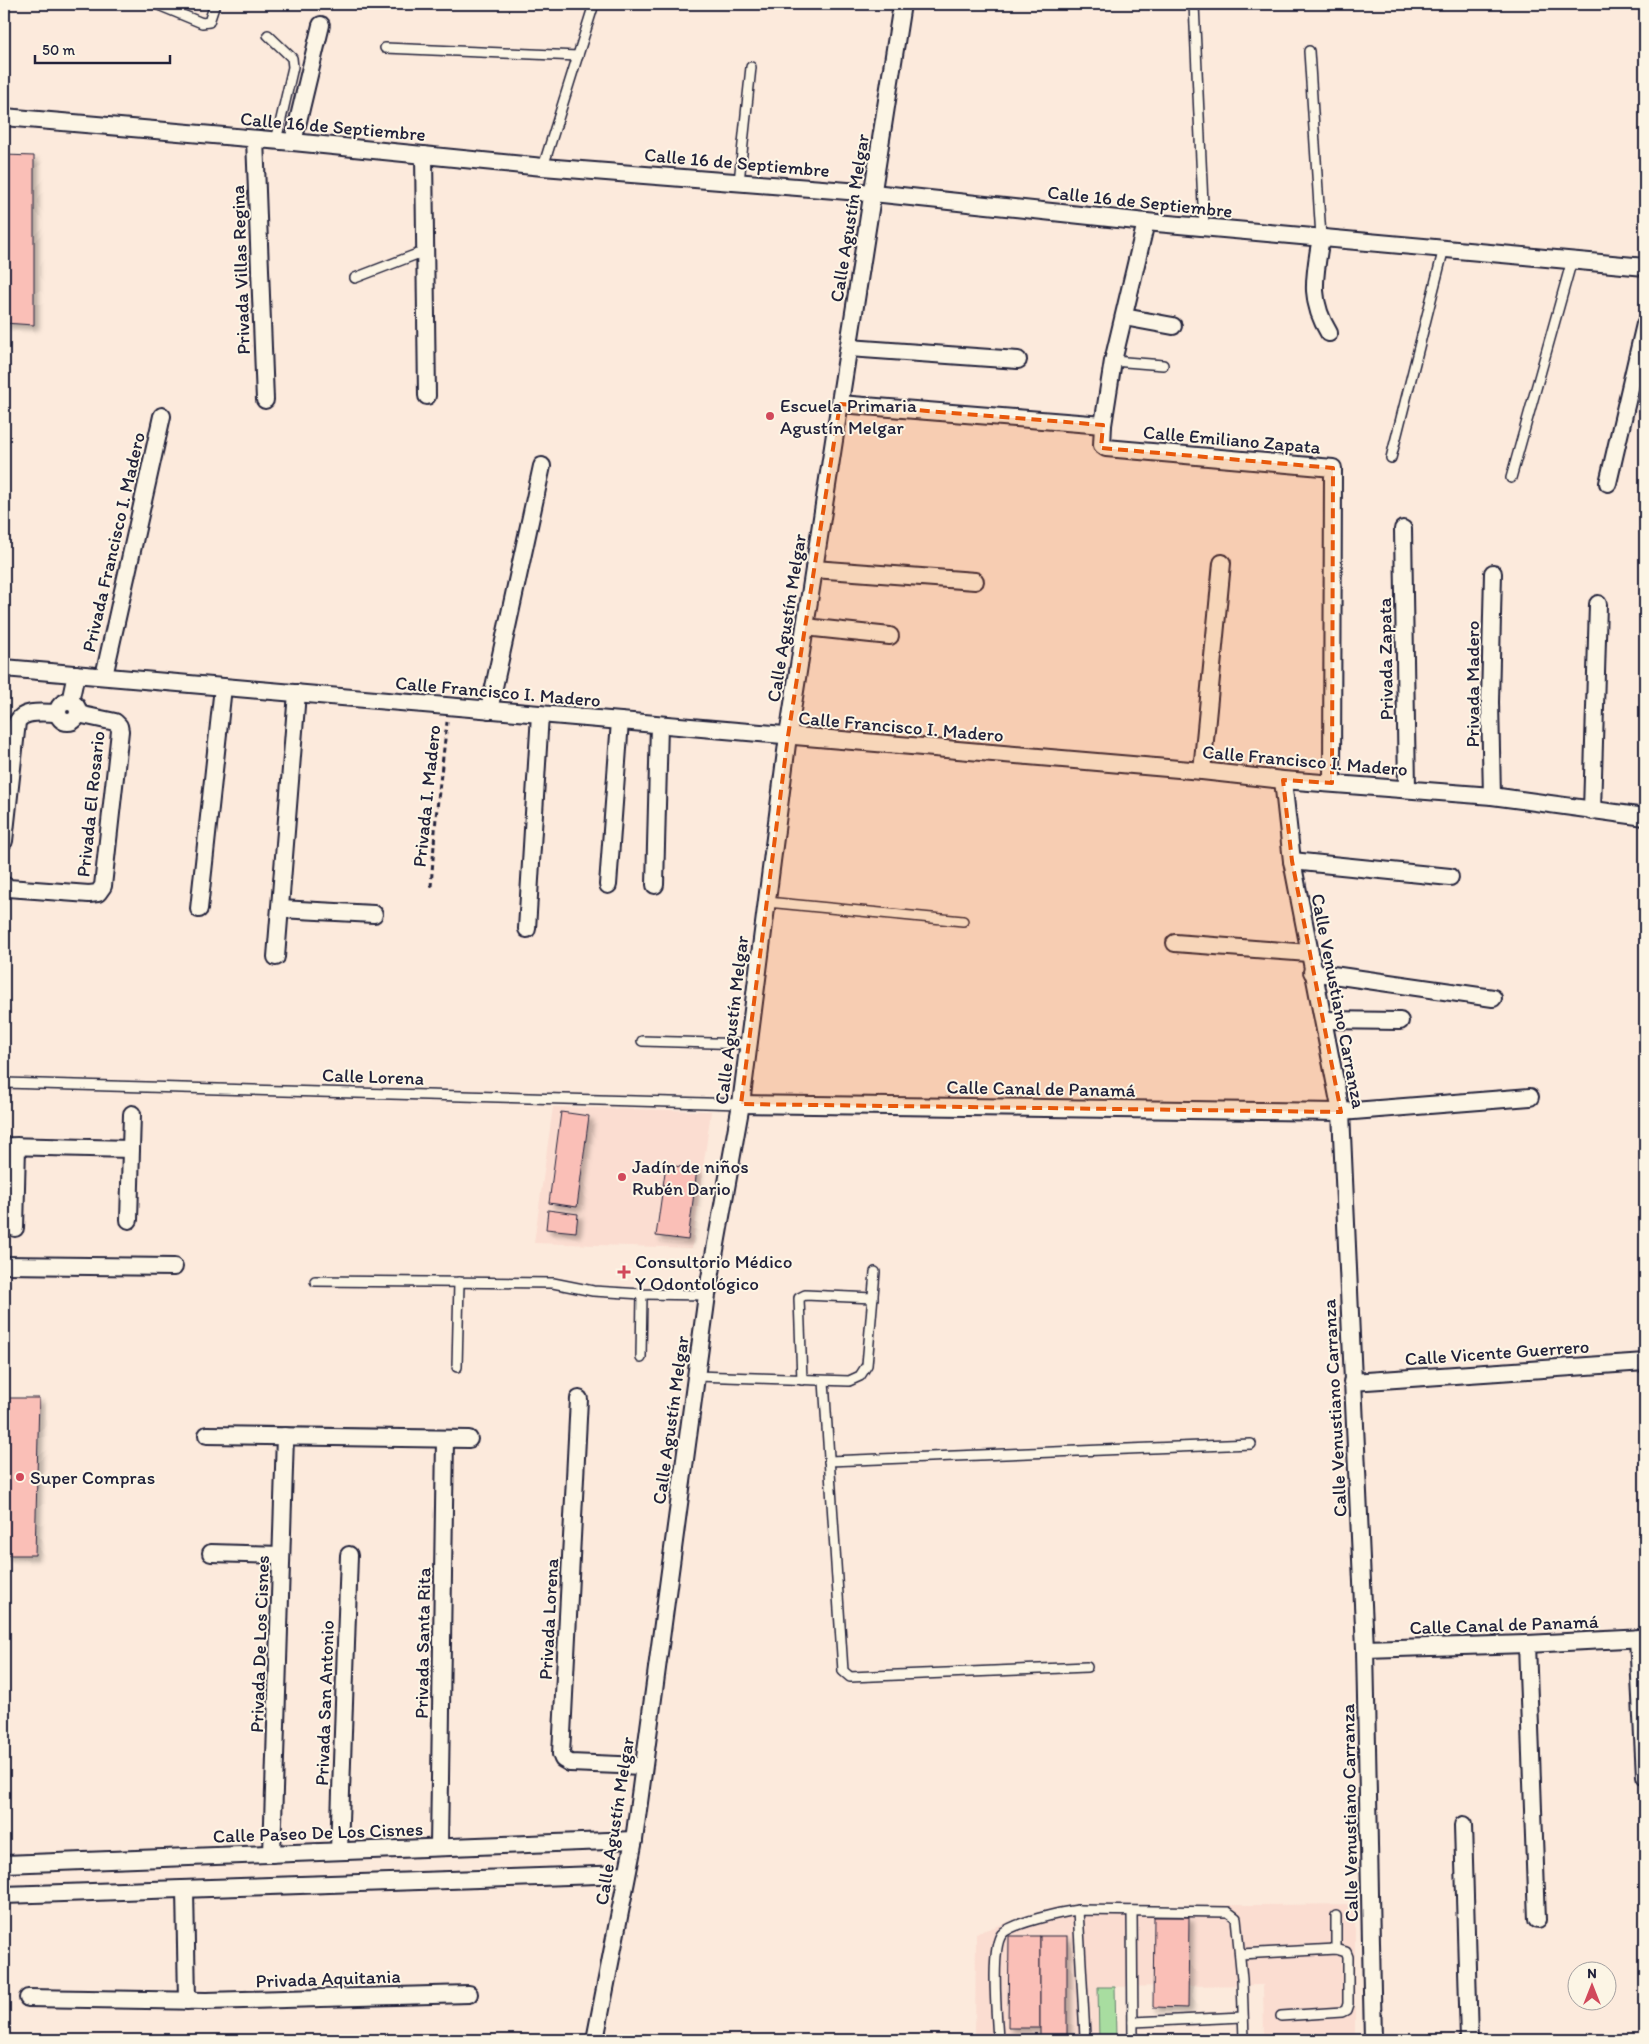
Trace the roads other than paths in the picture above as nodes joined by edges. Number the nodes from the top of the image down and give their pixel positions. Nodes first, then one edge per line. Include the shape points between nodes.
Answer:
1 (156, 4) edge
2 (215, 4) edge
3 (594, 4) edge
4 (902, 4) edge
5 (1194, 4) edge
6 (321, 25) dead end
7 (268, 35) dead end
8 (385, 48) dead end
9 (1309, 51) dead end
10 (578, 56) junction
11 (751, 67) dead end
12 (4, 116) edge
13 (255, 139) junction
14 (276, 141) junction
15 (293, 142) junction
16 (424, 155) junction
17 (543, 167) junction
18 (739, 182) junction
19 (873, 193) junction
20 (1146, 222) junction
21 (1204, 227) junction
22 (1321, 237) junction
23 (1444, 248) junction
24 (425, 251) junction
25 (1572, 260) junction
26 (1645, 267) edge
27 (355, 278) dead end
28 (1124, 317) junction
29 (1645, 324) edge
30 (1173, 326) dead end
31 (1329, 333) dead end
32 (849, 348) junction
33 (1018, 360) dead end
34 (1113, 361) junction
35 (1163, 365) dead end
36 (427, 396) dead end
37 (265, 400) dead end
38 (840, 404) junction
39 (162, 416) dead end
40 (1103, 425) junction
41 (1391, 458) dead end
42 (542, 466) dead end
43 (1511, 478) dead end
44 (1608, 483) dead end
45 (1402, 529) dead end
46 (1222, 563) dead end
47 (814, 569) junction
48 (1493, 573) dead end
49 (975, 582) dead end
50 (1598, 604) dead end
51 (805, 628) junction
52 (890, 636) dead end
53 (4, 668) edge
54 (76, 674) junction
55 (104, 676) junction
56 (223, 687) junction
57 (298, 693) junction
58 (68, 710) junction
59 (489, 710) junction
60 (540, 714) junction
61 (620, 721) junction
62 (659, 725) junction
63 (788, 736) junction
64 (1202, 771) junction
65 (1283, 780) junction
66 (1332, 783) junction
67 (1407, 789) junction
68 (1492, 796) junction
69 (1592, 811) junction
70 (1645, 817) edge
71 (4, 841) edge
72 (1292, 861) junction
73 (1450, 877) dead end
74 (4, 885) edge
75 (608, 885) dead end
76 (655, 885) dead end
77 (766, 902) junction
78 (199, 909) dead end
79 (280, 909) junction
80 (374, 914) dead end
81 (963, 921) dead end
82 (527, 929) dead end
83 (1175, 943) dead end
84 (1309, 953) junction
85 (276, 957) dead end
86 (1312, 972) junction
87 (1493, 998) dead end
88 (1324, 1020) junction
89 (1400, 1021) dead end
90 (642, 1041) dead end
91 (748, 1044) junction
92 (4, 1083) edge
93 (1530, 1097) dead end
94 (741, 1104) junction
95 (1341, 1112) junction
96 (132, 1114) dead end
97 (11, 1146) edge
98 (131, 1149) junction
99 (129, 1220) dead end
100 (15, 1228) dead end
101 (4, 1265) edge
102 (174, 1267) dead end
103 (875, 1272) dead end
104 (315, 1281) dead end
105 (459, 1282) junction
106 (642, 1294) junction
107 (707, 1294) junction
108 (873, 1298) junction
109 (641, 1358) dead end
110 (1645, 1362) edge
111 (457, 1367) dead end
112 (696, 1376) junction
113 (802, 1380) junction
114 (824, 1381) junction
115 (1352, 1382) junction
116 (579, 1399) dead end
117 (207, 1435) dead end
118 (285, 1436) junction
119 (445, 1439) junction
120 (469, 1439) dead end
121 (1251, 1444) dead end
122 (829, 1461) junction
123 (212, 1553) dead end
124 (281, 1555) junction
125 (349, 1555) dead end
126 (1642, 1638) edge
127 (1527, 1644) junction
128 (1365, 1649) junction
129 (1087, 1667) dead end
130 (643, 1766) junction
131 (1645, 1776) edge
132 (1463, 1825) dead end
133 (634, 1840) junction
134 (439, 1847) junction
135 (339, 1851) junction
136 (272, 1854) junction
137 (4, 1864) edge
138 (628, 1874) junction
139 (185, 1889) junction
140 (4, 1895) edge
141 (1078, 1910) junction
142 (1132, 1911) junction
143 (1336, 1916) dead end
144 (1537, 1920) dead end
145 (1336, 1949) junction
146 (1240, 1954) junction
147 (469, 1994) dead end
148 (28, 1998) dead end
149 (187, 2001) junction
150 (1281, 2016) dead end
151 (1243, 2018) junction
152 (1133, 2022) junction
153 (1085, 2036) dead end
154 (595, 2040) edge
155 (998, 2040) edge
156 (1133, 2040) edge
157 (1244, 2040) edge
158 (1373, 2040) edge
159 (1469, 2040) edge

1 - 2 lane via 202,23 209,22
3 - 10 lane
4 - 19 street, Calle Agustín Melgar
5 - 21 lane
6 - 15 street
7 - 14 lane via 292,58 293,67
8 - 10 lane
9 - 22 lane
10 - 17 lane
11 - 18 lane
12 - 13 street, Calle 16 de Septiembre
13 - 14 street, Calle 16 de Septiembre
13 - 37 street, Privada Villas Regina
14 - 15 street, Calle 16 de Septiembre
15 - 16 street, Calle 16 de Septiembre
16 - 17 street, Calle 16 de Septiembre
16 - 24 street
17 - 18 street, Calle 16 de Septiembre
18 - 19 street, Calle 16 de Septiembre
19 - 20 street, Calle 16 de Septiembre
19 - 32 street, Calle Agustín Melgar
20 - 21 street, Calle 16 de Septiembre
20 - 28 street, Calle Emiliano Zapata
21 - 22 street, Calle 16 de Septiembre
22 - 23 street, Calle 16 de Septiembre
22 - 31 street via 1314,279 1315,296 1320,318
23 - 25 street, Calle 16 de Septiembre
23 - 41 lane
24 - 27 lane
24 - 36 street
25 - 26 street, Calle 16 de Septiembre
25 - 43 lane
28 - 30 street
28 - 34 street, Calle Emiliano Zapata
29 - 44 street
32 - 33 street
32 - 38 street, Calle Agustín Melgar
34 - 35 lane
34 - 40 street, Calle Emiliano Zapata
38 - 40 street
38 - 47 street, Calle Agustín Melgar
39 - 55 street, Privada Francisco I. Madero
40 - 66 street, Calle Emiliano Zapata via 1101,439 1104,448 1333,468
42 - 59 street
45 - 67 street, Privada Zapata
46 - 64 street
47 - 49 street
47 - 51 street, Calle Agustín Melgar
48 - 68 street, Privada Madero
50 - 69 street
51 - 52 street
51 - 63 street, Calle Agustín Melgar
53 - 54 street, Calle Francisco I. Madero
54 - 55 street, Calle Francisco I. Madero
54 - 58 street
55 - 56 street, Calle Francisco I. Madero
56 - 57 street, Calle Francisco I. Madero
56 - 78 street
57 - 59 street, Calle Francisco I. Madero
57 - 79 street
58 - 71 street, Privada El Rosario via 27,714 18,719
58 - 74 street, Privada El Rosario via 115,722 119,726 103,886 98,893 89,894 8,888
59 - 60 street, Calle Francisco I. Madero
60 - 61 street, Calle Francisco I. Madero
60 - 82 street
61 - 62 street, Calle Francisco I. Madero
61 - 75 street
62 - 63 street, Calle Francisco I. Madero
62 - 76 street
63 - 64 street, Calle Francisco I. Madero
63 - 77 street, Calle Agustín Melgar
64 - 65 street, Calle Francisco I. Madero
65 - 66 street, Calle Francisco I. Madero
65 - 72 street, Calle Venustiano Carranza
66 - 67 street, Calle Francisco I. Madero
67 - 68 street, Calle Francisco I. Madero
68 - 69 street, Calle Francisco I. Madero
69 - 70 street, Calle Francisco I. Madero
72 - 73 street
72 - 84 street, Calle Venustiano Carranza
77 - 81 lane
77 - 91 street, Calle Agustín Melgar
79 - 80 street
79 - 85 street
83 - 84 street
84 - 86 street, Calle Venustiano Carranza
86 - 87 street
86 - 88 street, Calle Venustiano Carranza
88 - 89 street
88 - 95 street, Calle Venustiano Carranza
90 - 91 lane
91 - 94 street, Calle Agustín Melgar
92 - 94 lane, Calle Lorena
93 - 95 street, Calle Canal de Panamá
94 - 95 street, Calle Canal de Panamá
94 - 107 street, Calle Agustín Melgar
95 - 115 street, Calle Venustiano Carranza
96 - 98 street
97 - 98 street
97 - 100 street
98 - 99 street
101 - 102 street
103 - 108 lane
104 - 105 lane
105 - 106 lane via 553,1283 593,1291
105 - 111 lane
106 - 107 lane
106 - 109 lane
107 - 112 street, Calle Agustín Melgar
108 - 113 lane via 805,1295 800,1298
108 - 114 lane via 867,1365 860,1376 849,1381
110 - 115 street, Calle Vicente Guerrero
112 - 113 lane
112 - 130 street, Calle Agustín Melgar
113 - 114 lane
114 - 122 lane
115 - 128 street, Calle Venustiano Carranza
116 - 130 street, Privada Lorena via 561,1754 570,1762
117 - 118 street
118 - 119 street
118 - 124 street, Privada De Los Cisnes
119 - 120 street
119 - 134 street, Privada Santa Rita
121 - 122 lane
122 - 129 lane via 843,1671 846,1675
123 - 124 street
124 - 136 street, Privada De Los Cisnes
125 - 135 street, Privada San Antonio
126 - 127 street, Calle Canal de Panamá
126 - 131 street
127 - 128 street, Calle Canal de Panamá
127 - 144 street
128 - 158 street, Calle Venustiano Carranza
130 - 133 street, Calle Agustín Melgar
132 - 159 street
133 - 134 street, Calle Paseo De Los Cisnes
133 - 138 street, Calle Agustín Melgar
134 - 135 street, Calle Paseo De Los Cisnes
135 - 136 street, Calle Paseo De Los Cisnes
136 - 137 street, Calle Paseo De Los Cisnes
138 - 139 street
138 - 154 street, Calle Agustín Melgar
139 - 140 street
139 - 149 street
141 - 142 lane
141 - 153 lane
141 - 155 lane via 1002,1934 995,1950
142 - 146 lane via 1230,1913 1236,1918
142 - 152 lane
143 - 145 lane
145 - 146 lane
145 - 150 lane via 1343,1950 1348,1957 1346,2010
146 - 151 lane
147 - 149 street, Privada Aquitania
148 - 149 street, Privada Aquitania
151 - 152 lane
151 - 157 lane
152 - 156 lane

